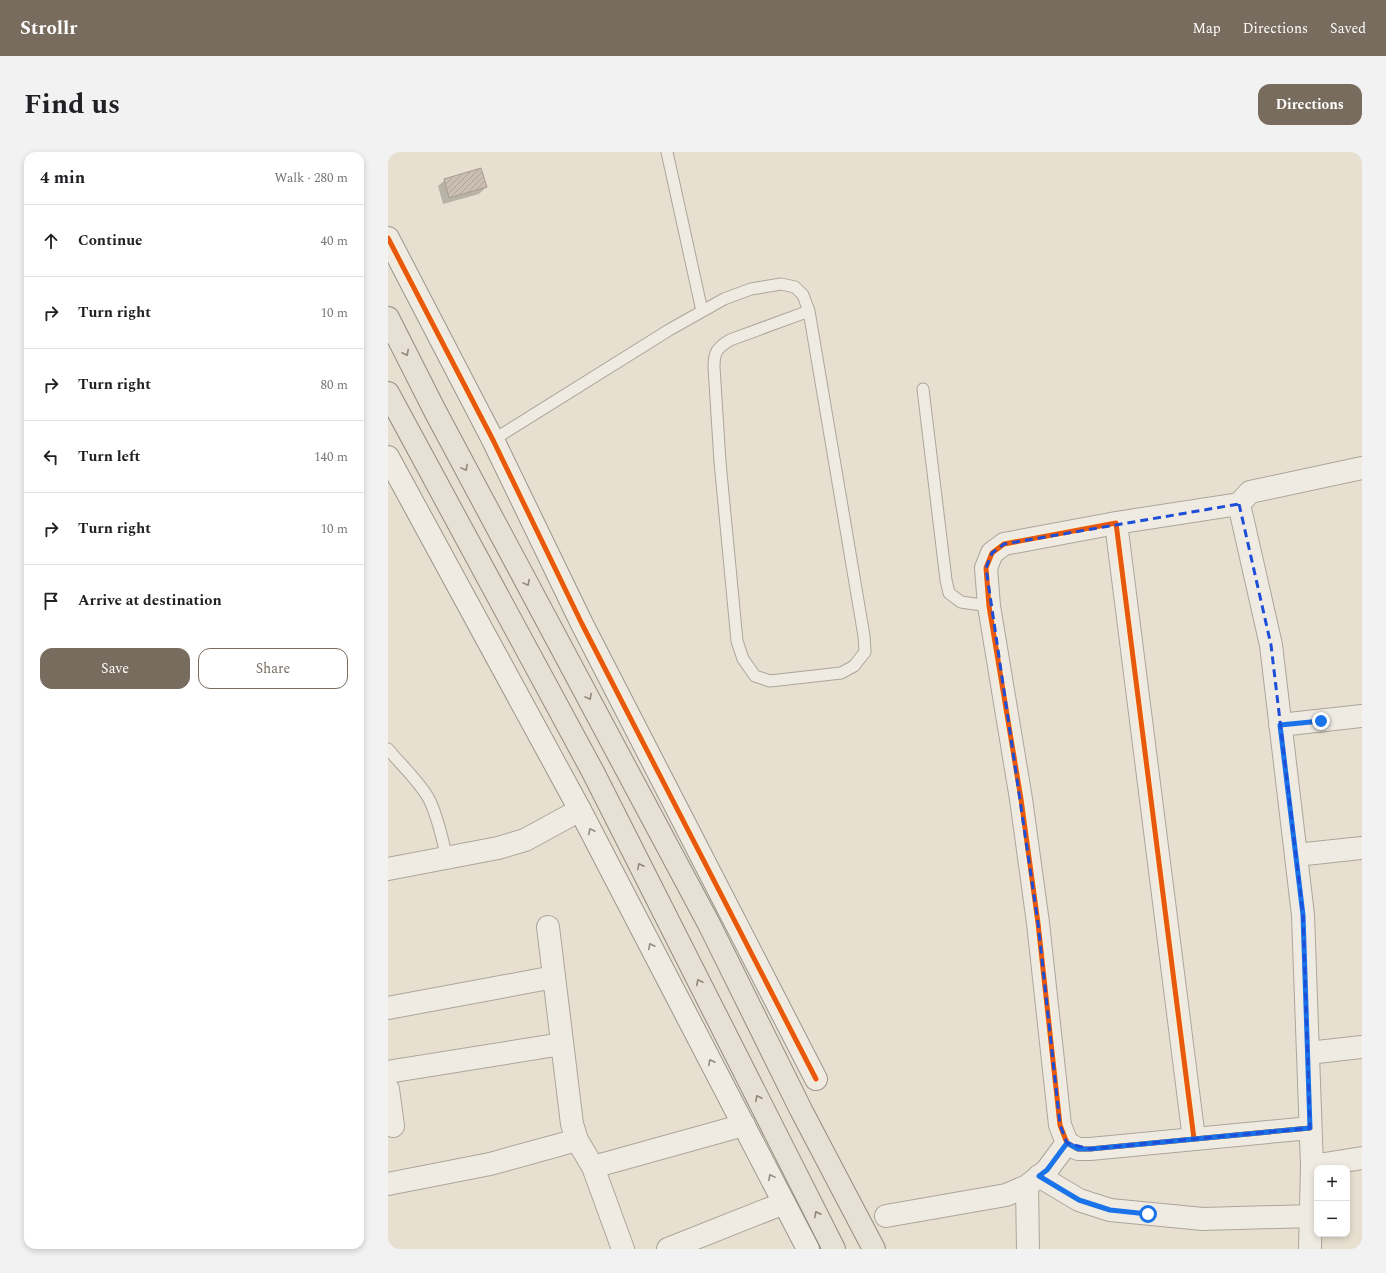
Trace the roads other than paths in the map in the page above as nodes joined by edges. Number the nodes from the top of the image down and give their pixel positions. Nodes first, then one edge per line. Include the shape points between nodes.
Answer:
1 (667, 152) edge
2 (388, 238) edge
3 (702, 311) junction
4 (809, 311) junction
5 (388, 318) edge
6 (923, 389) dead end
7 (388, 393) edge
8 (493, 440) junction
9 (388, 457) edge
10 (1362, 468) edge
11 (1239, 504) junction
12 (1116, 522) junction
13 (989, 606) junction
14 (1362, 716) edge
15 (1280, 725) junction
16 (388, 749) edge
17 (580, 810) junction
18 (1362, 848) edge
19 (1296, 856) junction
20 (447, 858) junction
21 (388, 869) edge
22 (548, 927) dead end
23 (554, 977) junction
24 (388, 1008) edge
25 (562, 1044) junction
26 (1362, 1047) edge
27 (1308, 1053) junction
28 (388, 1072) edge
29 (816, 1079) dead end
30 (388, 1089) edge
31 (744, 1125) junction
32 (394, 1126) dead end
33 (1310, 1128) junction
34 (1194, 1139) junction
35 (577, 1140) junction
36 (1067, 1143) junction
37 (1362, 1158) edge
38 (1312, 1166) junction
39 (593, 1167) junction
40 (1033, 1181) junction
41 (388, 1184) edge
42 (784, 1203) junction
43 (886, 1216) dead end
44 (1311, 1216) junction
45 (623, 1249) edge
46 (668, 1249) edge
47 (808, 1249) edge
48 (834, 1249) edge
49 (874, 1249) edge
50 (1028, 1249) edge
51 (1310, 1249) edge

1 - 3 lane
2 - 8 street
3 - 4 lane via 751,289 781,284 795,287 803,295
3 - 8 lane
4 - 4 lane via 730,340 719,346 714,358 720,462 737,641 743,659 755,676 770,681 841,672 854,666 865,652
5 -> 49 main road via 709,924 801,1110
6 - 13 lane via 949,593 961,602
48 -> 7 main road via 592,772
8 - 29 street via 582,624
9 - 17 street
10 - 11 street via 1250,492
11 - 12 street
11 - 15 street via 1271,645
12 - 13 street via 1004,544 992,553 986,568
12 - 34 street
13 - 36 street via 1021,799 1038,923 1060,1125
14 - 15 street
15 - 19 street
16 - 20 lane via 428,799 437,819
17 - 20 street via 525,840
31 -> 17 street
18 - 19 street
19 - 27 street via 1303,915
20 - 21 street
22 - 23 street
23 - 24 street
23 - 25 street
25 - 28 street
25 - 35 street via 572,1124
26 - 27 street
27 - 33 street
30 - 32 street
31 - 39 street
42 -> 31 street
33 - 34 street
33 - 38 street
34 - 36 street via 1090,1149 1078,1149
35 - 39 street
35 - 41 street via 490,1164
36 - 40 street via 1047,1170
37 - 38 street
38 - 44 street
39 - 45 street
40 - 43 street via 1006,1195
40 - 44 street via 1110,1210 1203,1219
40 - 50 street
42 - 46 street
42 - 47 street
44 - 51 street

